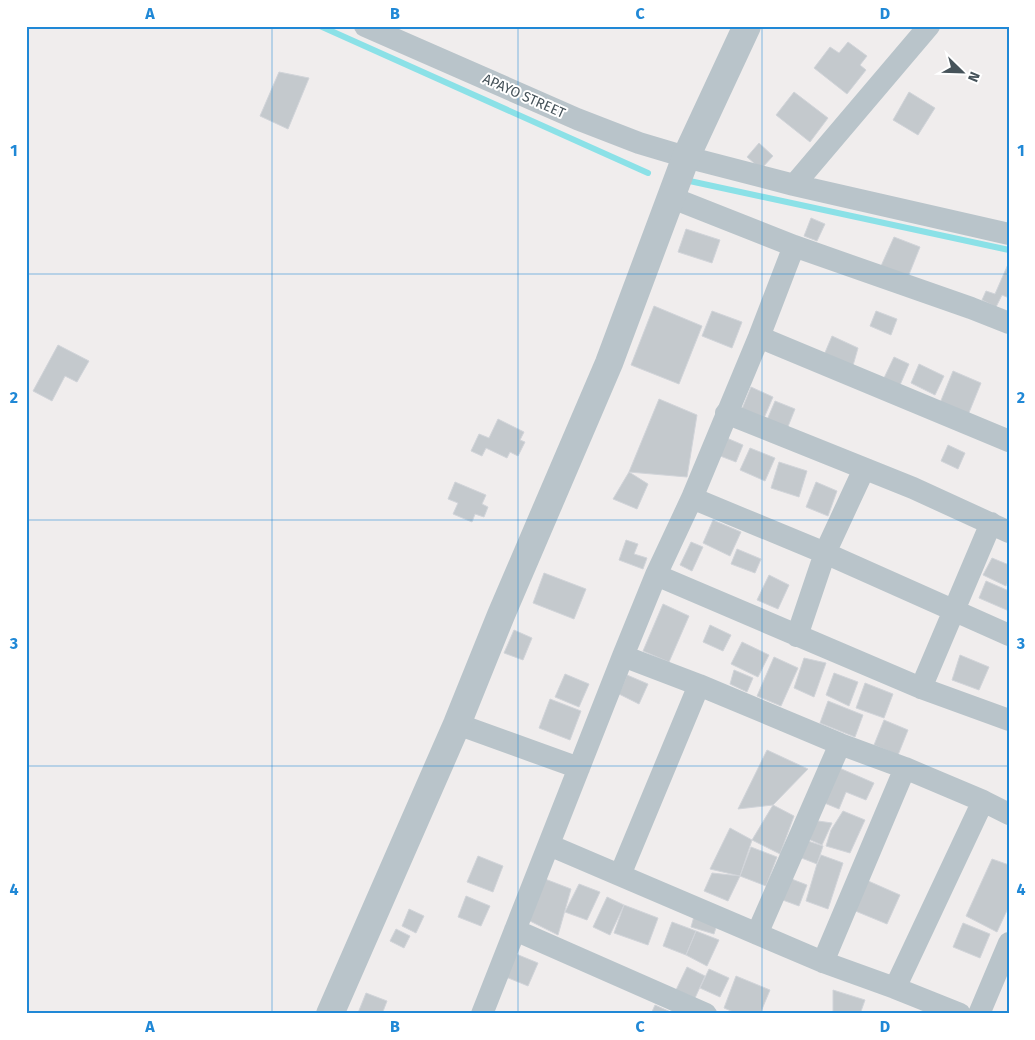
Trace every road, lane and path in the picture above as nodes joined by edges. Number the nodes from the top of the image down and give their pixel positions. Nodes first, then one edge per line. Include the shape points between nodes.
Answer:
1 (365, 26) edge
2 (747, 26) edge
3 (929, 26) edge
4 (686, 157) junction
5 (794, 186) junction
6 (670, 197) junction
7 (1009, 234) edge
8 (794, 246) junction
9 (1009, 323) edge
10 (759, 337) junction
11 (726, 413) junction
12 (1009, 441) edge
13 (864, 468) junction
14 (692, 498) junction
15 (1000, 528) edge
16 (825, 554) junction
17 (656, 575) junction
18 (953, 611) junction
19 (1009, 635) edge
20 (796, 636) junction
21 (623, 656) junction
22 (699, 685) junction
23 (922, 688) junction
24 (1009, 720) edge
25 (458, 724) junction
26 (840, 744) junction
27 (579, 768) junction
28 (905, 768) junction
29 (983, 802) junction
30 (1009, 814) edge
31 (549, 845) junction
32 (620, 875) junction
33 (515, 930) junction
34 (757, 934) junction
35 (1009, 944) edge
36 (823, 962) junction
37 (895, 988) junction
38 (488, 1012) edge
39 (330, 1014) edge
40 (706, 1014) edge
41 (960, 1014) edge
42 (979, 1014) edge

1 - 4 street, APAYO STREET via 576,119
2 - 4 street
3 - 5 street
4 - 5 street, APAYO STREET
4 - 6 street
5 - 7 street, APAYO STREET
6 - 8 street
6 - 25 street via 609,363
8 - 9 street
8 - 10 street
10 - 11 street
10 - 12 street
11 - 13 street
11 - 14 street
13 - 15 street
13 - 16 street
14 - 16 street
14 - 17 street
15 - 18 street
16 - 18 street
16 - 20 street
17 - 20 street
17 - 21 street
18 - 19 street
18 - 23 street
20 - 23 street
21 - 22 street
21 - 27 street
22 - 26 street
22 - 32 street
23 - 24 street
25 - 27 street
25 - 39 street
26 - 28 street
26 - 34 street
27 - 31 street
28 - 29 street
28 - 36 street
29 - 30 street
29 - 37 street
31 - 32 street
31 - 33 street
32 - 34 street
33 - 38 street
33 - 40 street
34 - 36 street
35 - 42 street
36 - 37 street
37 - 41 street

